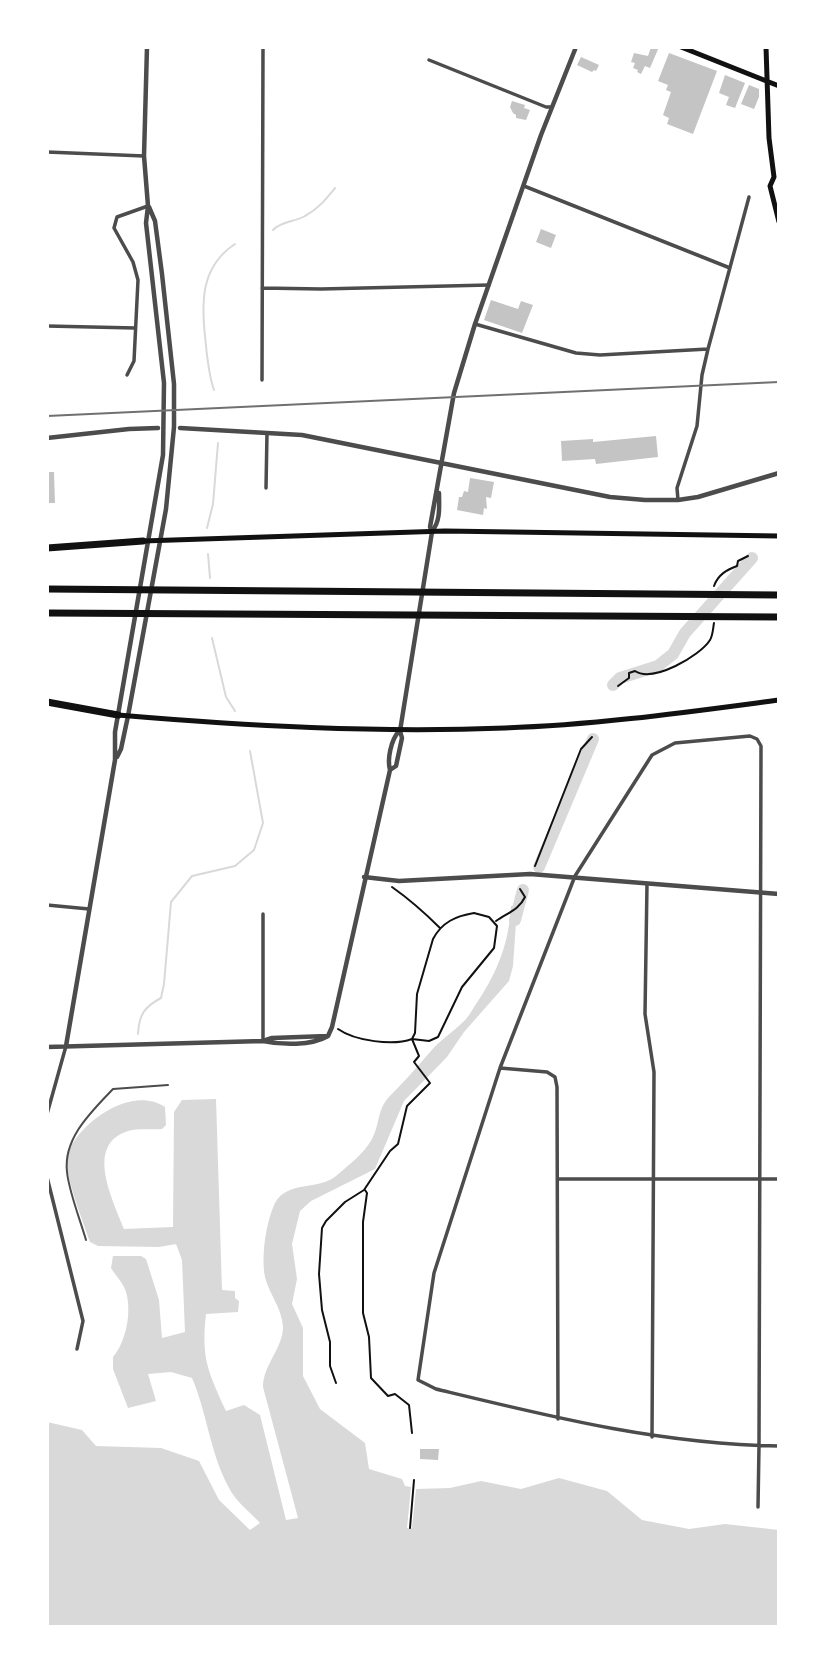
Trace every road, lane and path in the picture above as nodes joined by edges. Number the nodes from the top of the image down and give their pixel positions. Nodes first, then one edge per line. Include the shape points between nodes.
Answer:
1 (147, 47) edge
2 (263, 47) edge
3 (576, 47) edge
4 (681, 47) edge
5 (766, 47) edge
6 (429, 60) dead end
7 (767, 82) junction
8 (779, 86) edge
9 (552, 107) junction
10 (47, 152) edge
11 (144, 156) junction
12 (776, 180) edge
13 (524, 186) junction
14 (749, 197) dead end
15 (148, 206) junction
16 (779, 222) edge
17 (730, 268) junction
18 (489, 285) junction
19 (262, 288) junction
20 (475, 324) junction
21 (47, 326) edge
22 (135, 328) junction
23 (708, 349) junction
24 (127, 375) dead end
25 (262, 380) dead end
26 (158, 428) dead end
27 (180, 428) dead end
28 (267, 431) junction
29 (47, 438) edge
30 (443, 462) junction
31 (779, 474) edge
32 (266, 488) dead end
33 (678, 499) junction
34 (432, 532) junction
35 (779, 536) edge
36 (160, 540) junction
37 (146, 541) junction
38 (47, 548) edge
39 (748, 556) dead end
40 (47, 589) edge
41 (716, 590) dead end
42 (779, 595) edge
43 (47, 613) edge
44 (718, 617) junction
45 (779, 617) edge
46 (618, 686) dead end
47 (779, 700) edge
48 (47, 702) edge
49 (118, 715) junction
50 (128, 716) junction
51 (400, 731) junction
52 (592, 737) dead end
53 (116, 760) junction
54 (535, 866) dead end
55 (575, 876) junction
56 (365, 877) junction
57 (647, 882) junction
58 (391, 886) dead end
59 (520, 889) dead end
60 (759, 891) junction
61 (779, 894) edge
62 (47, 905) edge
63 (89, 909) junction
64 (262, 915) dead end
65 (494, 922) junction
66 (440, 928) junction
67 (338, 1029) dead end
68 (412, 1039) junction
69 (262, 1041) junction
70 (66, 1046) junction
71 (47, 1047) edge
72 (500, 1068) junction
73 (168, 1085) dead end
74 (48, 1112) edge
75 (47, 1177) edge
76 (654, 1178) junction
77 (559, 1179) junction
78 (779, 1179) edge
79 (759, 1180) junction
80 (364, 1190) junction
81 (86, 1240) dead end
82 (77, 1349) dead end
83 (336, 1383) dead end
84 (558, 1419) junction
85 (412, 1433) dead end
86 (652, 1437) junction
87 (759, 1446) junction
88 (779, 1446) edge
89 (414, 1480) dead end
90 (758, 1507) dead end
91 (410, 1528) dead end

1 - 11 street
2 - 19 street
3 - 9 street
4 - 7 main road
5 - 7 main road
6 - 9 street
7 - 8 main road
7 - 12 main road
9 - 13 street
10 - 11 street
11 - 15 street
12 - 16 main road via 770,186
13 - 17 street
13 - 18 street
14 - 17 street
15 - 22 street via 117,217 114,228 137,271
15 - 36 street via 155,221 174,384 172,454
15 - 37 street via 146,223 164,383 163,455
17 - 23 street
18 - 19 street
18 - 20 street
19 - 25 street
20 - 23 street via 576,353
20 - 30 street via 454,393
21 - 22 street
22 - 24 street via 134,361
23 - 33 street via 697,426 677,488
26 - 29 street
27 - 28 street
28 - 30 street
28 - 32 street
30 - 33 street via 610,496
30 - 34 street
31 - 33 street
34 - 35 main road
34 - 36 main road
34 - 51 street
36 - 37 main road
36 - 50 street
37 - 38 highway
37 - 49 street
39 - 41 path via 719,576 712,590
40 - 42 highway
43 - 44 highway
44 - 45 highway
44 - 46 path via 710,640 676,667 646,674 635,671
47 - 51 main road via 602,722
48 - 49 highway
49 - 50 main road
49 - 53 street
50 - 51 main road via 241,726
50 - 53 street
51 - 56 street via 394,737
52 - 54 path via 581,750
53 - 63 street
55 - 56 street via 399,881
55 - 57 street
55 - 60 street via 652,755 675,743 750,736 761,747
55 - 72 street
56 - 69 street via 328,1036
57 - 60 street
57 - 76 street via 645,1014 654,1072
58 - 66 path
59 - 65 path via 523,902
60 - 61 street
60 - 79 street
62 - 63 street
63 - 70 street
64 - 69 street
65 - 66 path via 474,913 452,918
65 - 68 path via 494,948 462,987 438,1037
66 - 68 path via 426,958
67 - 68 path via 398,1044
68 - 80 path via 419,1056 414,1062 430,1083 407,1106 398,1144
69 - 70 street
70 - 71 street
70 - 74 street
72 - 77 street via 547,1072 555,1077
72 - 84 street via 434,1273 418,1380 436,1389
73 - 81 lane via 113,1089 81,1125 68,1148 66,1172
75 - 82 street via 83,1321
76 - 77 street
76 - 79 street
76 - 86 street
77 - 84 street
78 - 79 street
79 - 87 street
80 - 83 path via 326,1221 320,1242 322,1310
80 - 85 path via 363,1313 371,1378 388,1396 396,1394 408,1405
84 - 86 street
86 - 87 street
87 - 88 street
87 - 90 street
89 - 91 path

